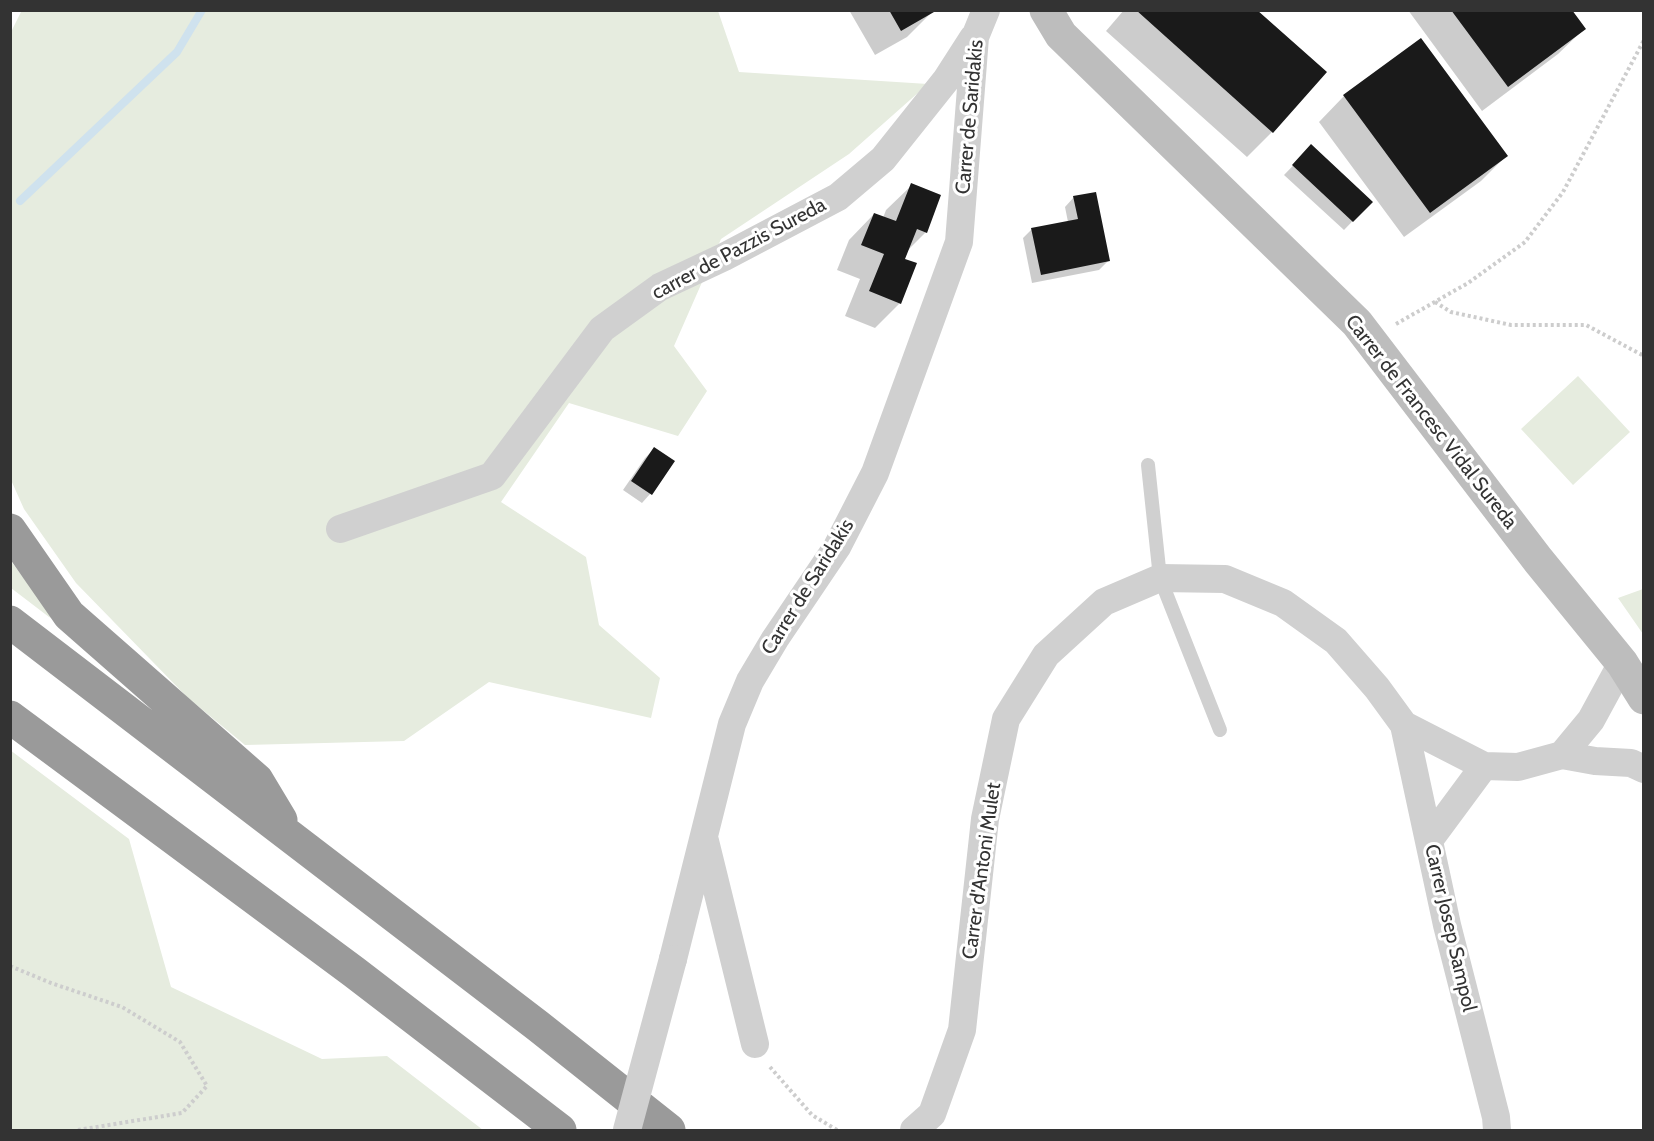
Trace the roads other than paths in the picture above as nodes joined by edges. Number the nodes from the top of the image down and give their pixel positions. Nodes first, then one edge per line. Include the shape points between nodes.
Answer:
1 (987, 10) edge
2 (1046, 10) edge
3 (975, 37) junction
4 (1148, 465) dead end
5 (10, 530) edge
6 (340, 530) dead end
7 (1160, 578) junction
8 (10, 622) edge
9 (1622, 663) junction
10 (1644, 698) edge
11 (10, 717) edge
12 (1404, 726) junction
13 (1220, 730) dead end
14 (1562, 755) junction
15 (1484, 766) junction
16 (1644, 768) edge
17 (291, 837) junction
18 (704, 839) junction
19 (1430, 839) junction
20 (754, 1044) road end
21 (561, 1131) edge
22 (627, 1131) edge
23 (669, 1131) edge
24 (914, 1131) edge
25 (1497, 1131) edge

1 - 3 street, Carrer de Saridakis
2 - 9 street, Carrer de Francesc Vidal Sureda via 1060,35 1357,323
3 - 6 street, carrer de Pazzis Sureda via 883,159 838,197 660,287 602,329 492,476
3 - 18 street, Carrer de Saridakis via 959,242 875,473 837,547 750,681 732,724
4 - 7 lane
5 - 17 highway via 69,615 257,780
7 - 12 street, Carrer d'Antoni Mulet via 1225,579 1283,603 1336,640
7 - 13 lane
7 - 24 street, Carrer d'Antoni Mulet via 1104,602 1046,654 1006,719 985,819 962,1030 932,1114
8 - 17 highway
9 - 10 street, Carrer de Francesc Vidal Sureda
9 - 14 street via 1592,720
11 - 21 highway
12 - 15 street
12 - 19 street, Carrer Josep Sampol
14 - 15 street via 1518,767
14 - 16 street
15 - 19 street
17 - 23 highway
18 - 20 street
18 - 22 street, Carrer de Saridakis, bridge
19 - 25 street, Carrer Josep Sampol

